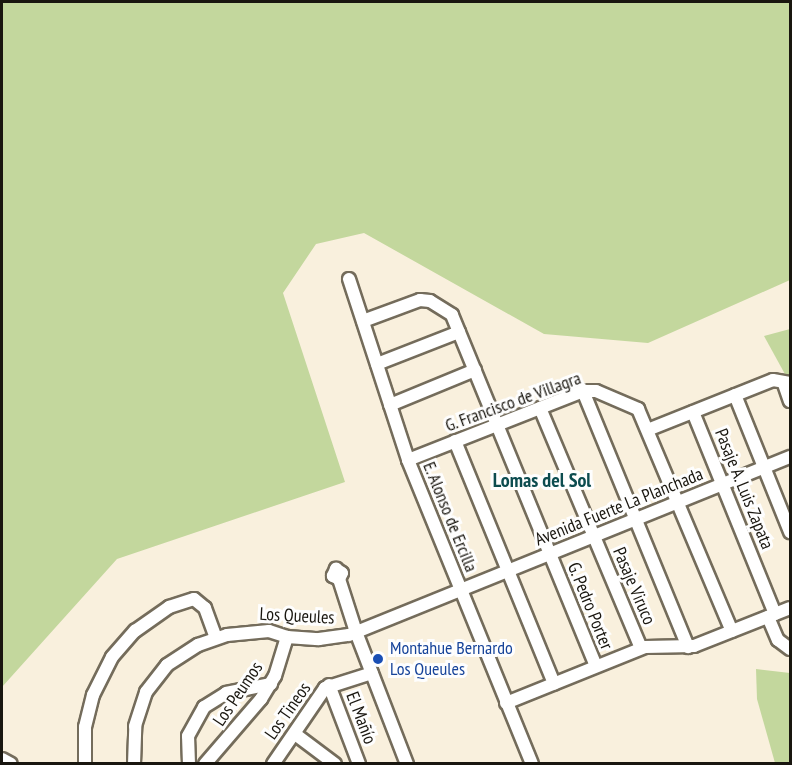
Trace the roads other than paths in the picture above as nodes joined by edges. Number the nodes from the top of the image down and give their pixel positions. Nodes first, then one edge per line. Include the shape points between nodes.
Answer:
1 (349, 279) dead end
2 (363, 321) junction
3 (459, 332) junction
4 (377, 364) junction
5 (475, 370) junction
6 (787, 384) edge
7 (583, 392) junction
8 (735, 395) junction
9 (790, 401) edge
10 (390, 405) junction
11 (540, 408) junction
12 (693, 412) junction
13 (497, 424) junction
14 (650, 429) junction
15 (455, 441) junction
16 (790, 457) edge
17 (408, 460) junction
18 (765, 467) junction
19 (722, 485) junction
20 (679, 501) junction
21 (636, 519) junction
22 (790, 532) edge
23 (594, 537) junction
24 (550, 555) junction
25 (508, 572) junction
26 (339, 579) dead end
27 (460, 591) junction
28 (790, 608) edge
29 (772, 615) junction
30 (732, 631) junction
31 (356, 632) junction
32 (287, 637) junction
33 (216, 638) junction
34 (688, 646) junction
35 (640, 648) junction
36 (790, 649) edge
37 (596, 666) junction
38 (372, 674) junction
39 (271, 684) junction
40 (554, 684) junction
41 (329, 686) junction
42 (506, 703) junction
43 (295, 734) junction
44 (2, 759) edge
45 (11, 764) edge
46 (85, 764) edge
47 (134, 764) edge
48 (189, 764) edge
49 (205, 764) edge
50 (273, 764) edge
51 (334, 764) edge
52 (359, 764) edge
53 (407, 764) edge
54 (532, 764) edge

1 - 2 street, E. Alonso de Ercilla
2 - 3 street, G. Pedro Porter via 427,300 450,312
2 - 4 street, E. Alonso de Ercilla
3 - 4 street
3 - 5 street, G. Pedro Porter
4 - 10 street, E. Alonso de Ercilla
5 - 10 street
5 - 13 street, G. Pedro Porter
6 - 8 street via 773,380
6 - 9 street
7 - 11 street, G. Francisco de Villagra
7 - 14 street, G. Francisco de Villagra via 596,391 638,408
7 - 21 street
8 - 12 street
8 - 18 street
10 - 17 street, E. Alonso de Ercilla
11 - 13 street, G. Francisco de Villagra
11 - 23 street, Pasaje Viruco
12 - 14 street
12 - 19 street, Pasaje A. Luis Zapata
13 - 15 street, G. Francisco de Villagra
13 - 24 street, G. Pedro Porter
14 - 20 street, G. Francisco de Villagra
15 - 17 street, G. Francisco de Villagra
15 - 25 street
16 - 18 street, Avenida Fuerte La Planchada
17 - 27 street, E. Alonso de Ercilla
18 - 19 street, Avenida Fuerte La Planchada
18 - 22 street
19 - 20 street, Avenida Fuerte La Planchada
19 - 29 street, Pasaje A. Luis Zapata
20 - 21 street, Avenida Fuerte La Planchada
20 - 30 street, G. Francisco de Villagra
21 - 23 street, Avenida Fuerte La Planchada
21 - 34 street
23 - 24 street, Avenida Fuerte La Planchada
23 - 35 street, Pasaje Viruco
24 - 25 street, Avenida Fuerte La Planchada
24 - 37 street, G. Pedro Porter
25 - 27 street, Avenida Fuerte La Planchada
25 - 40 street
26 - 31 street
27 - 31 street, Los Queules
27 - 42 street, E. Alonso de Ercilla
28 - 29 street
29 - 30 street
29 - 36 street, Pasaje A. Luis Zapata via 778,640
30 - 34 street
31 - 32 street, Los Queules via 329,639
31 - 38 street
32 - 33 street, Los Queules via 269,630
32 - 39 street, Los Peumos
33 - 46 street via 205,608 194,600 169,607 135,631 112,657 93,695 85,727
33 - 47 street, Los Queules via 180,655 151,684 136,717
34 - 35 street
35 - 37 street
37 - 40 street
38 - 41 street, Los Tineos
38 - 53 street
39 - 48 street via 226,693 204,707 188,736
39 - 49 street, Los Peumos via 239,729
40 - 42 street
41 - 43 street, Los Tineos
41 - 52 street, El Mañío
42 - 54 street, E. Alonso de Ercilla
43 - 50 street, Los Tineos
43 - 51 street
44 - 45 street

